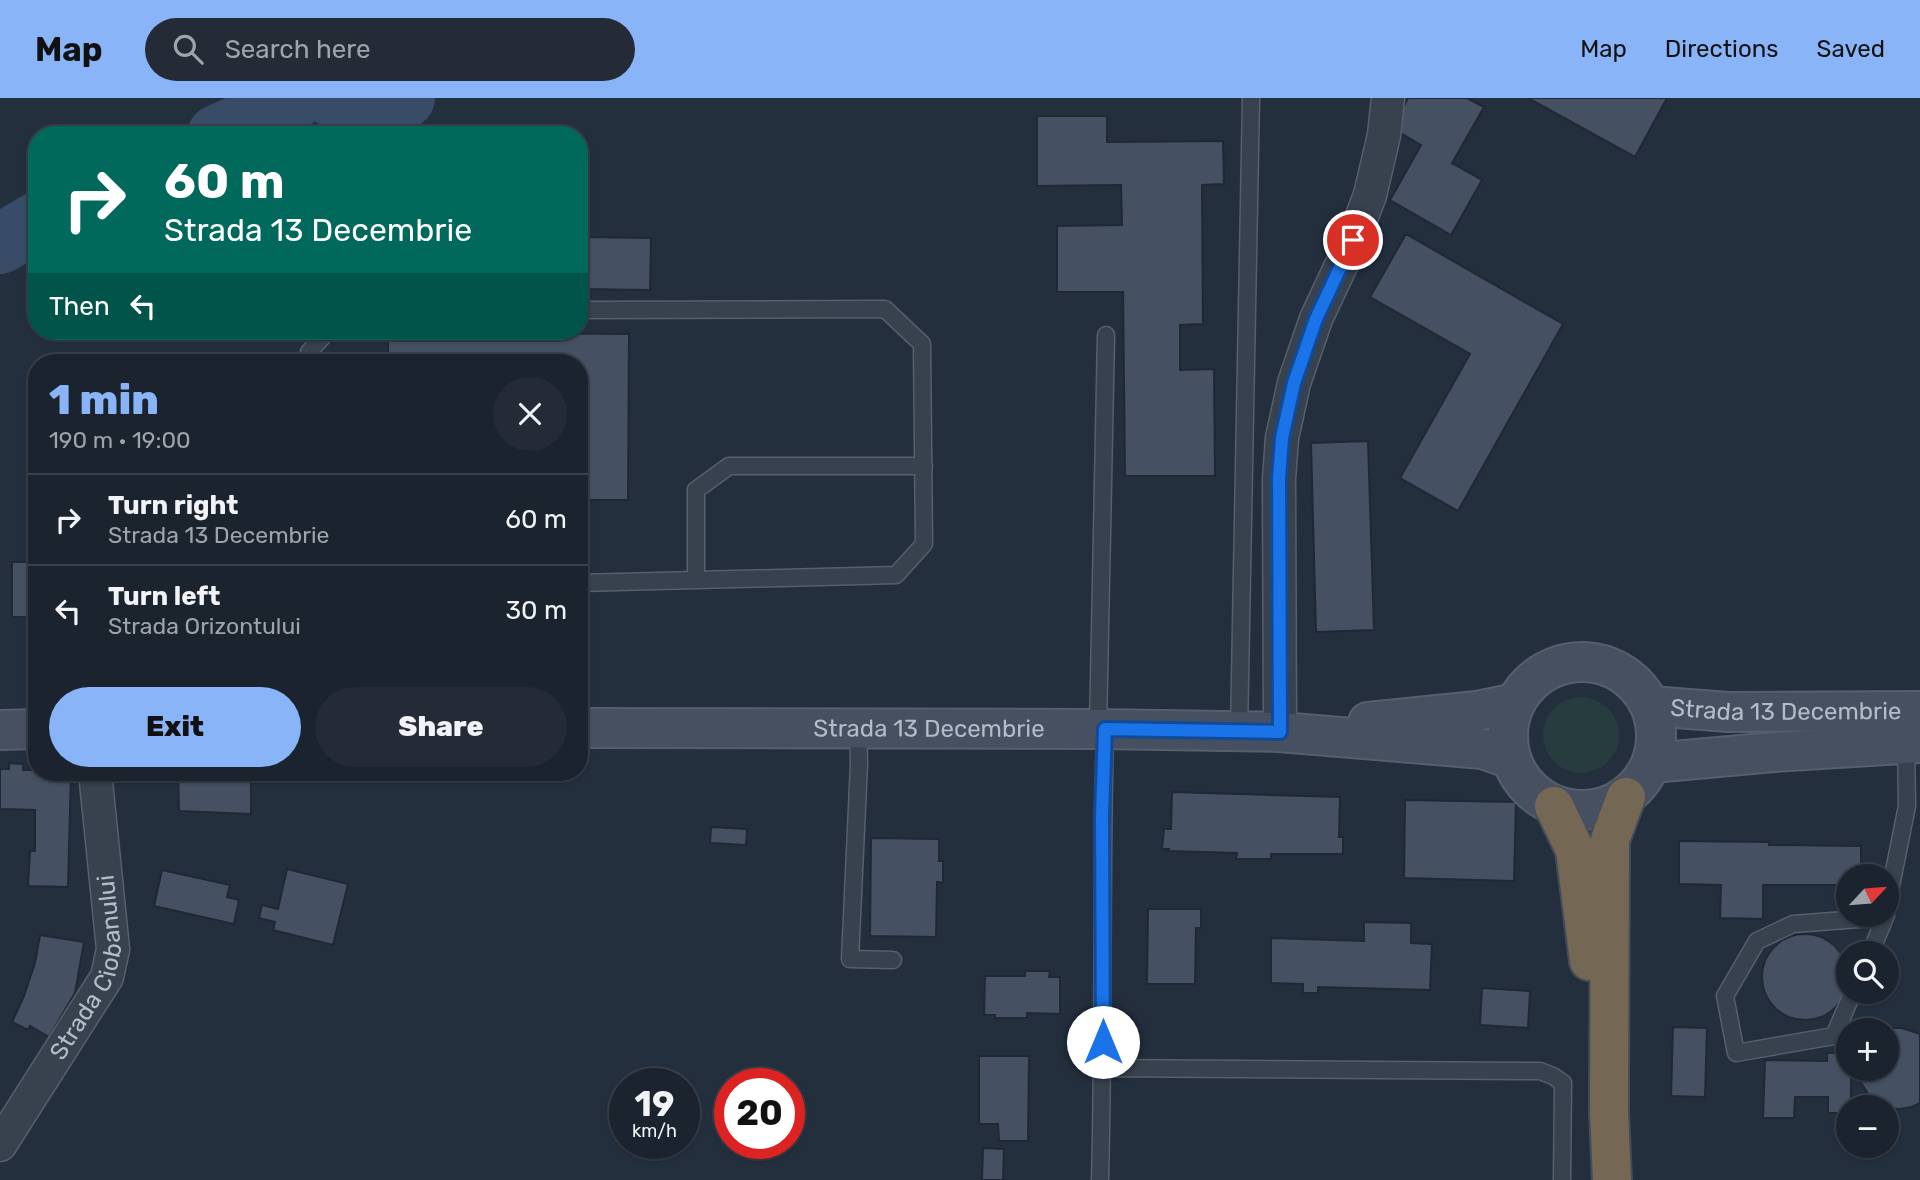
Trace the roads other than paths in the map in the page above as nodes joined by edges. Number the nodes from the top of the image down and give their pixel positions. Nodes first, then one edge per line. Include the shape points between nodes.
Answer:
1 (1251, 98) edge
2 (1388, 98) edge
3 (588, 310) edge
4 (1106, 335) dead end
5 (320, 340) edge
6 (309, 354) edge
7 (924, 466) junction
8 (696, 580) junction
9 (588, 583) edge
10 (1515, 703) junction
11 (1651, 706) junction
12 (588, 728) edge
13 (28, 729) edge
14 (858, 729) junction
15 (1102, 729) junction
16 (0, 730) edge
17 (1239, 731) junction
18 (1280, 732) junction
19 (1915, 733) edge
20 (1511, 759) junction
21 (1652, 763) junction
22 (96, 781) edge
23 (1626, 797) junction
24 (1554, 806) junction
25 (1896, 864) edge
26 (1836, 919) edge
27 (893, 960) dead end
28 (1848, 1004) edge
29 (1103, 1068) junction
30 (1609, 1112) junction
31 (0, 1146) edge
32 (1100, 1180) edge
33 (1562, 1180) edge
34 (1612, 1180) edge

1 - 17 lane
2 - 18 street via 1370,195 1316,319 1294,383 1282,438
3 - 7 lane via 885,309 922,344
4 - 15 lane
5 - 6 lane
7 - 8 lane via 924,544 896,575
7 - 8 lane via 729,466 696,490
8 - 9 lane
10 - 11 main road via 1543,671 1584,661 1605,664 1624,674
10 - 18 main road, Strada 13 Decembrie
10 - 20 main road via 1507,740
11 - 19 main road, Strada 13 Decembrie
11 - 21 main road via 1656,725
12 - 14 main road, Strada 13 Decembrie
13 - 16 main road
14 - 15 main road, Strada 13 Decembrie
14 - 27 lane via 850,959
15 - 17 main road, Strada 13 Decembrie
15 - 29 lane
17 - 18 main road, Strada 13 Decembrie
18 - 20 main road, Strada 13 Decembrie via 1483,749
19 - 21 main road, Strada 13 Decembrie
19 - 25 lane
20 - 24 main road via 1535,794
21 - 23 main road
22 - 31 street, Strada Ciobanului via 113,949 107,977
23 - 24 main road via 1603,808 1578,811
23 - 30 highway via 1610,840
24 - 30 highway via 1575,850
26 - 28 lane via 1793,924 1757,941 1725,996 1736,1053 1834,1036
29 - 32 lane
29 - 33 lane via 1540,1070 1563,1083
30 - 34 highway

